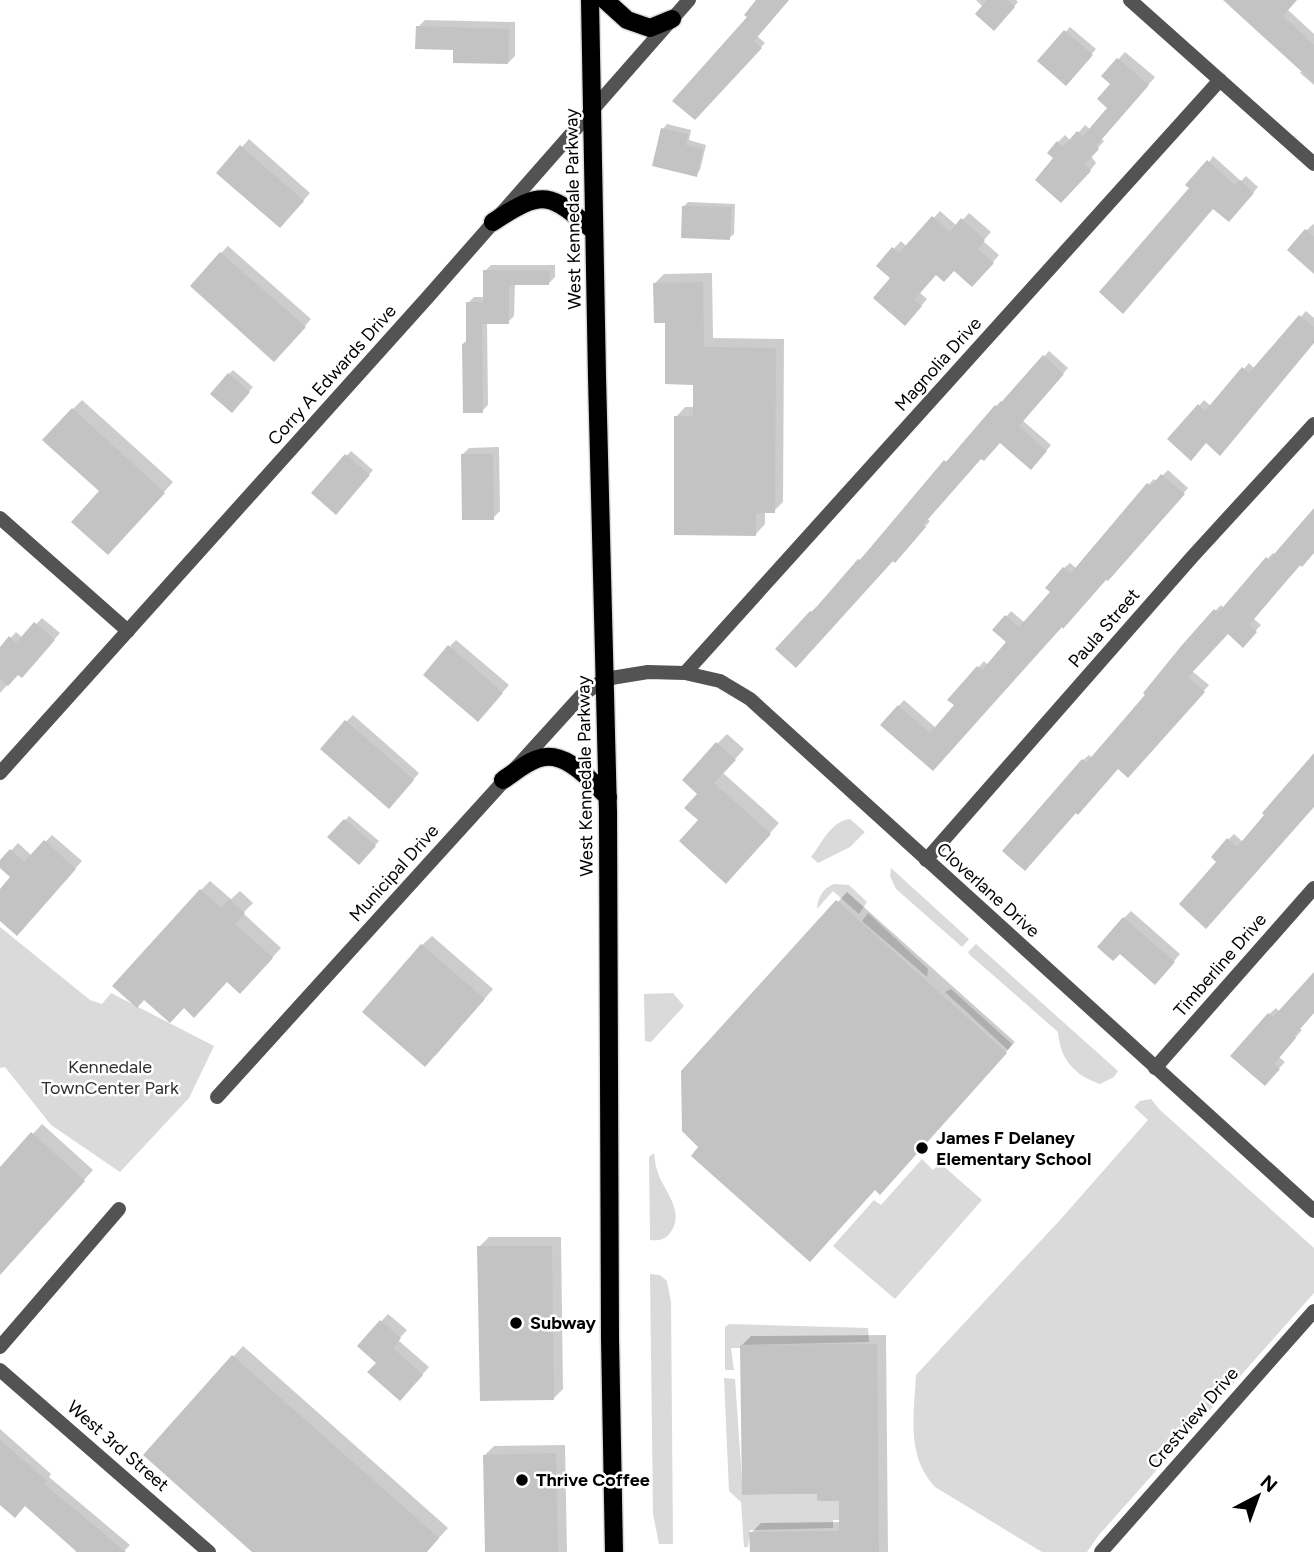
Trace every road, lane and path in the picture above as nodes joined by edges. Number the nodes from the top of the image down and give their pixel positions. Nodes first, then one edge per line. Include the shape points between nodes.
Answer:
1 (590, 0) edge
2 (605, 0) edge
3 (689, 0) edge
4 (1130, 0) edge
5 (672, 19) junction
6 (1220, 80) junction
7 (593, 108) junction
8 (1314, 164) edge
9 (493, 222) junction
10 (594, 231) junction
11 (1314, 424) edge
12 (0, 518) edge
13 (128, 631) junction
14 (685, 673) junction
15 (605, 679) junction
16 (0, 773) edge
17 (503, 779) junction
18 (608, 797) junction
19 (926, 860) junction
20 (1314, 888) edge
21 (1155, 1068) junction
22 (217, 1097) dead end
23 (120, 1209) dead end
24 (1314, 1210) edge
25 (1314, 1311) edge
26 (0, 1347) edge
27 (0, 1370) edge
28 (209, 1552) edge
29 (614, 1552) edge
30 (1101, 1552) edge

1 - 7 main road, West Kennedale Parkway
2 - 5 main road via 627,20 650,28
3 - 5 street, Corry A Edwards Drive
4 - 6 street
5 - 7 street, Corry A Edwards Drive
6 - 8 street
6 - 14 street, Magnolia Drive
7 - 9 street, Corry A Edwards Drive
7 - 10 main road, West Kennedale Parkway
9 - 10 main road via 542,198 562,203
9 - 13 street, Corry A Edwards Drive
10 - 15 main road, West Kennedale Parkway
11 - 19 street, Paula Street
12 - 13 street
13 - 16 street, Corry A Edwards Drive
14 - 15 street, Cloverlane Drive via 649,672
14 - 19 street, Cloverlane Drive via 720,681 750,699
15 - 17 street, Municipal Drive via 580,696
15 - 18 main road, West Kennedale Parkway
17 - 18 main road via 538,758 559,758
17 - 22 street, Municipal Drive
18 - 29 main road, West Kennedale Parkway
19 - 21 street, Cloverlane Drive
20 - 21 street, Timberline Drive
21 - 24 street, Cloverlane Drive
23 - 26 street
25 - 30 street, Crestview Drive
27 - 28 street, West 3rd Street

